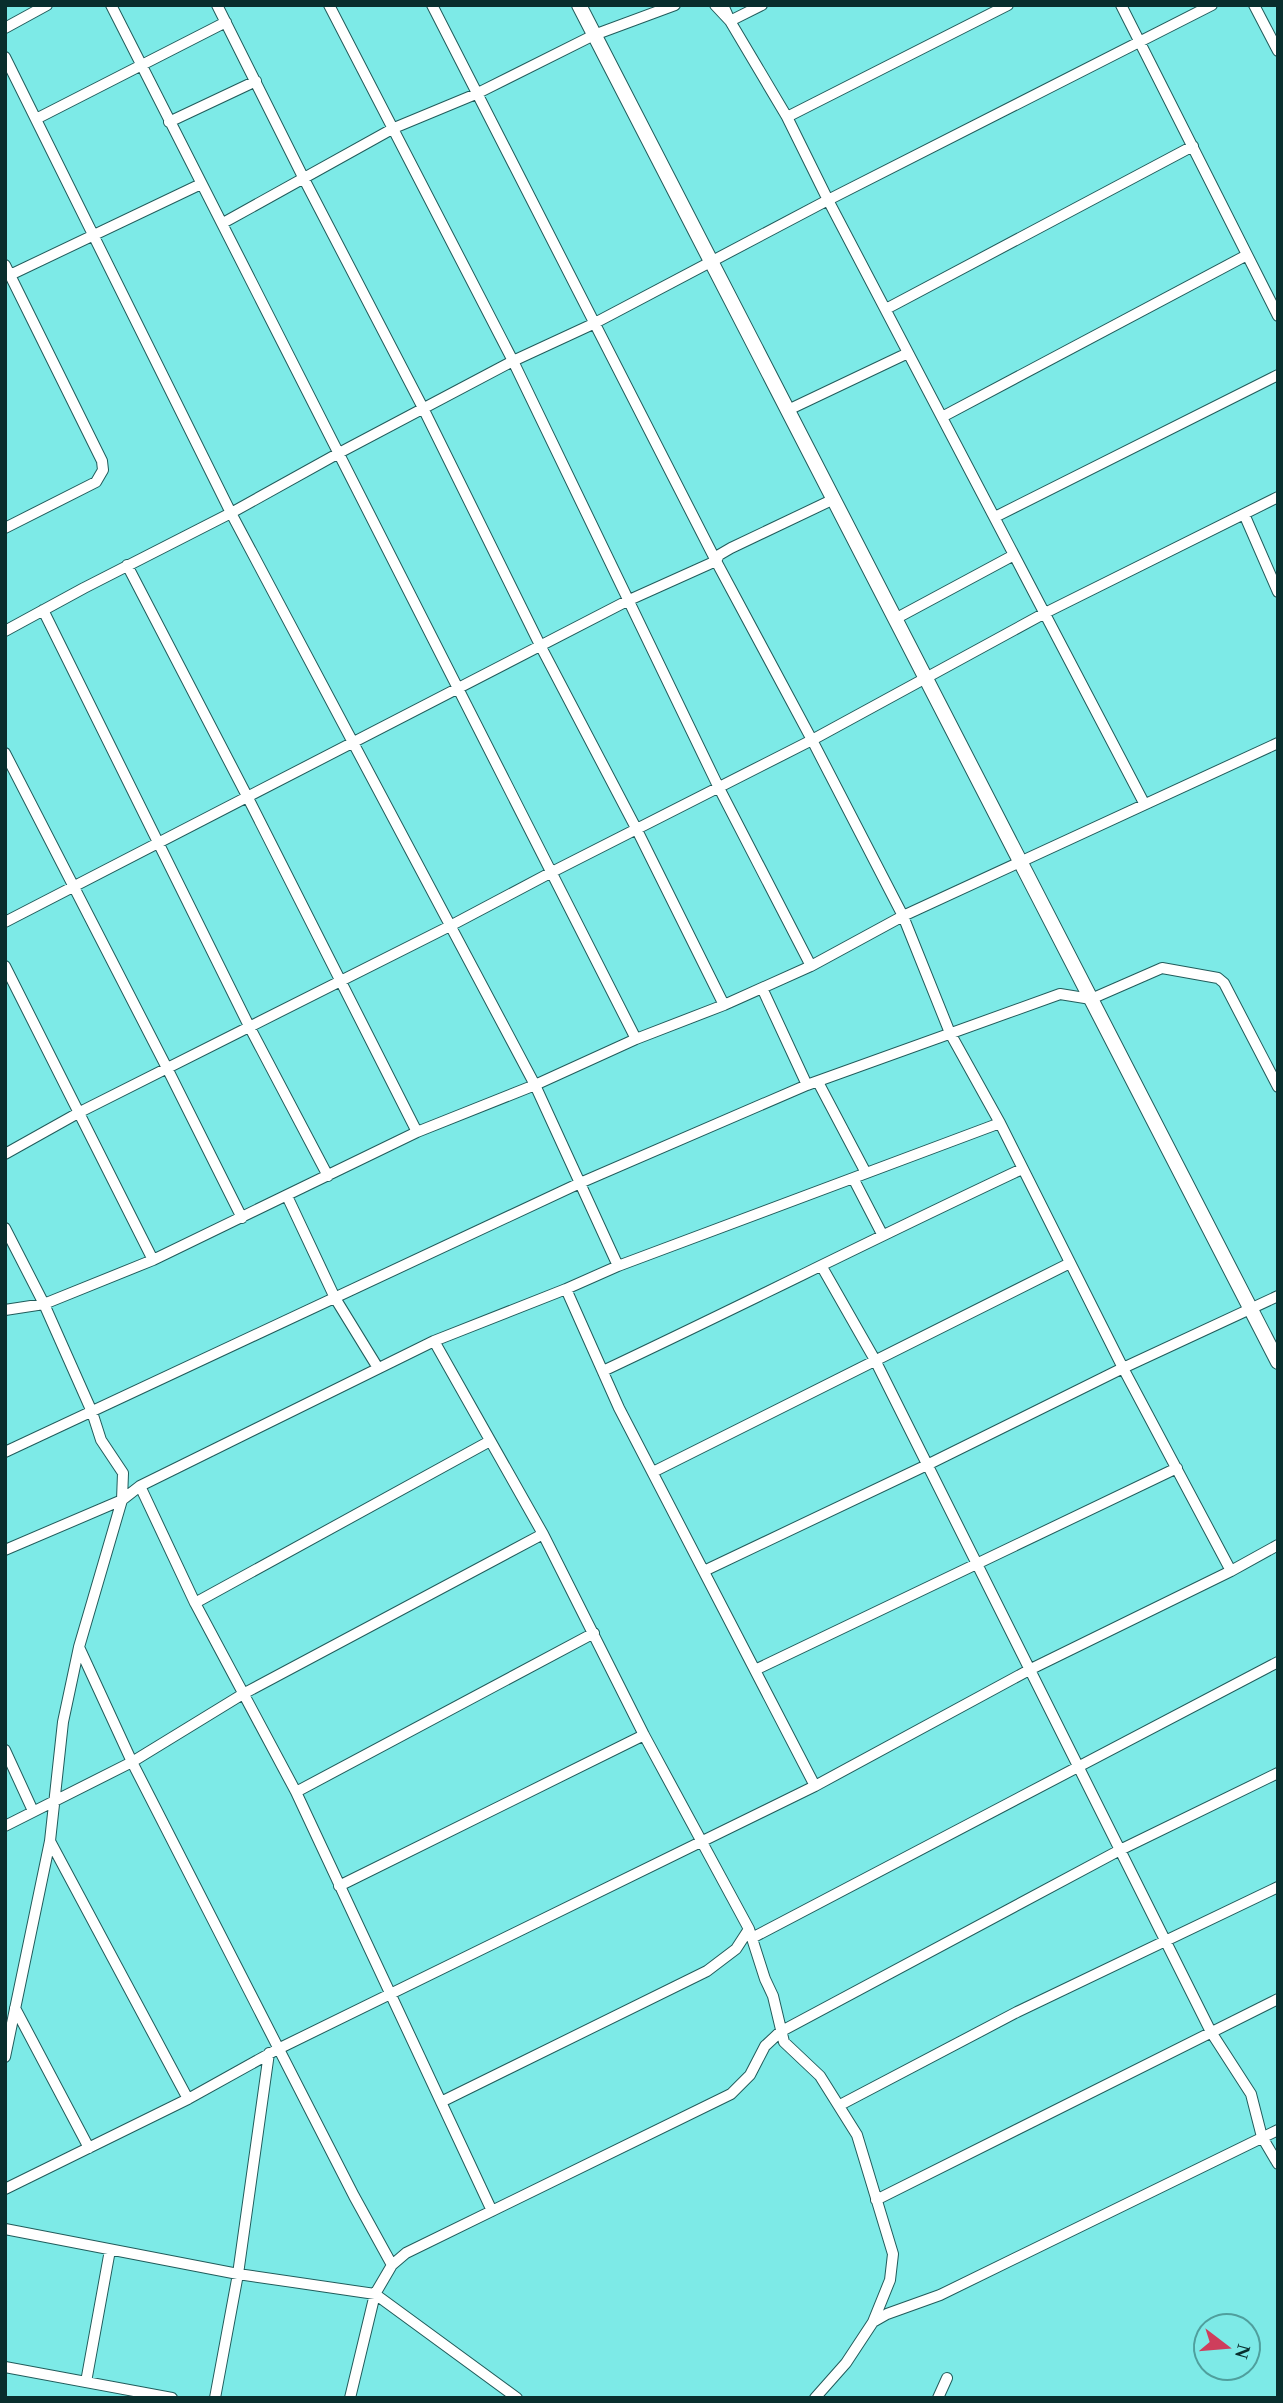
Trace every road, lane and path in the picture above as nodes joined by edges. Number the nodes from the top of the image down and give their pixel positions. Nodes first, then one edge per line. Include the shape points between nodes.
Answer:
1 (47, 5) edge
2 (111, 5) edge
3 (217, 5) edge
4 (329, 5) edge
5 (432, 5) edge
6 (579, 5) edge
7 (675, 5) edge
8 (715, 5) edge
9 (723, 5) edge
10 (762, 5) edge
11 (1008, 5) edge
12 (1121, 5) edge
13 (1212, 5) edge
14 (1254, 5) edge
15 (730, 21) junction
16 (226, 22) junction
17 (5, 27) edge
18 (594, 35) junction
19 (1140, 41) junction
20 (1278, 51) edge
21 (5, 57) edge
22 (141, 67) junction
23 (256, 81) junction
24 (476, 94) junction
25 (787, 117) junction
26 (36, 119) junction
27 (169, 122) junction
28 (394, 128) junction
29 (1193, 146) junction
30 (304, 179) junction
31 (201, 184) junction
32 (828, 200) junction
33 (223, 223) junction
34 (92, 234) junction
35 (1247, 256) junction
36 (712, 263) junction
37 (8, 270) edge
38 (886, 309) junction
39 (1278, 316) edge
40 (593, 324) junction
41 (908, 353) junction
42 (513, 362) junction
43 (1278, 375) edge
44 (423, 408) junction
45 (788, 410) junction
46 (942, 417) junction
47 (339, 453) junction
48 (1278, 498) edge
49 (834, 499) junction
50 (231, 513) junction
51 (1244, 514) junction
52 (995, 517) junction
53 (5, 528) edge
54 (1014, 555) junction
55 (716, 561) junction
56 (127, 565) junction
57 (1278, 592) edge
58 (627, 601) junction
59 (43, 610) junction
60 (1045, 613) junction
61 (895, 619) junction
62 (5, 631) edge
63 (540, 645) junction
64 (926, 678) junction
65 (459, 687) junction
66 (812, 740) junction
67 (353, 743) junction
68 (1277, 745) edge
69 (5, 753) edge
70 (718, 786) junction
71 (247, 796) junction
72 (1144, 803) junction
73 (637, 830) junction
74 (157, 843) junction
75 (1020, 861) junction
76 (552, 872) junction
77 (74, 886) junction
78 (903, 916) junction
79 (5, 922) edge
80 (450, 926) junction
81 (5, 966) edge
82 (811, 966) junction
83 (340, 981) junction
84 (762, 988) junction
85 (1091, 999) junction
86 (724, 1005) junction
87 (249, 1026) junction
88 (950, 1033) junction
89 (636, 1039) junction
90 (168, 1070) junction
91 (812, 1084) junction
92 (535, 1085) junction
93 (1278, 1087) edge
94 (80, 1112) junction
95 (1000, 1123) junction
96 (417, 1132) junction
97 (5, 1154) edge
98 (1022, 1170) junction
99 (866, 1173) junction
100 (328, 1176) junction
101 (853, 1178) junction
102 (580, 1183) junction
103 (288, 1196) junction
104 (242, 1217) junction
105 (5, 1228) edge
106 (882, 1234) junction
107 (153, 1260) junction
108 (1070, 1263) junction
109 (618, 1266) junction
110 (822, 1267) junction
111 (566, 1289) junction
112 (1278, 1296) edge
113 (335, 1298) junction
114 (44, 1304) junction
115 (5, 1310) edge
116 (1251, 1310) junction
117 (434, 1340) junction
118 (875, 1360) junction
119 (1278, 1362) edge
120 (378, 1368) junction
121 (1123, 1368) junction
122 (603, 1371) junction
123 (92, 1412) junction
124 (490, 1441) junction
125 (5, 1452) edge
126 (927, 1465) junction
127 (1177, 1468) junction
128 (653, 1472) junction
129 (141, 1486) junction
130 (122, 1500) junction
131 (543, 1534) junction
132 (1278, 1545) edge
133 (5, 1550) edge
134 (977, 1564) junction
135 (1231, 1570) junction
136 (704, 1571) junction
137 (195, 1603) junction
138 (594, 1633) junction
139 (79, 1647) junction
140 (1278, 1662) edge
141 (1031, 1669) junction
142 (755, 1670) junction
143 (243, 1694) junction
144 (644, 1735) junction
145 (5, 1750) edge
146 (132, 1762) junction
147 (1079, 1766) junction
148 (1278, 1773) edge
149 (816, 1786) junction
150 (296, 1792) junction
151 (54, 1800) junction
152 (33, 1811) junction
153 (5, 1826) edge
154 (50, 1841) junction
155 (703, 1843) junction
156 (1120, 1850) junction
157 (339, 1886) junction
158 (1278, 1887) edge
159 (750, 1934) junction
160 (1166, 1943) junction
161 (391, 1995) junction
162 (1278, 1998) edge
163 (15, 2008) junction
164 (780, 2032) junction
165 (1211, 2032) junction
166 (274, 2051) junction
167 (5, 2057) edge
168 (188, 2099) junction
169 (441, 2102) junction
170 (840, 2105) junction
171 (1278, 2130) edge
172 (1262, 2137) junction
173 (89, 2148) junction
174 (1278, 2164) edge
175 (5, 2189) edge
176 (876, 2200) junction
177 (492, 2211) junction
178 (5, 2229) edge
179 (110, 2250) junction
180 (393, 2265) junction
181 (238, 2274) junction
182 (374, 2294) junction
183 (873, 2322) junction
184 (5, 2367) edge
185 (947, 2378) dead end
186 (86, 2382) junction
187 (172, 2398) edge
188 (215, 2398) edge
189 (350, 2398) edge
190 (517, 2398) edge
191 (815, 2398) edge
192 (938, 2398) edge

1 - 17 street
2 - 22 street
3 - 16 street
4 - 28 street
5 - 24 street
6 - 18 street
7 - 18 street
8 - 15 street
9 - 15 street
10 - 15 street
11 - 25 street
12 - 19 street
13 - 19 street
14 - 20 street
15 - 25 street
16 - 22 street
16 - 23 street
18 - 24 street
18 - 36 street
19 - 29 street
19 - 32 street
21 - 26 street
22 - 26 street
22 - 27 street
23 - 27 street
23 - 30 street
24 - 28 street
24 - 40 street
25 - 32 street
26 - 34 street
27 - 31 street
28 - 30 street
28 - 42 street
29 - 35 street
29 - 38 street
30 - 33 street
30 - 44 street
31 - 33 street
31 - 34 street
32 - 36 street
32 - 38 street
33 - 47 street
34 - 37 street
34 - 50 street
35 - 39 street
35 - 46 street
36 - 40 street
36 - 45 street
37 - 53 street via 103,470 96,482
38 - 41 street
40 - 42 street
40 - 55 street
41 - 45 street
41 - 46 street
42 - 44 street
42 - 58 street
43 - 52 street
44 - 47 street
44 - 63 street
45 - 49 street
46 - 52 street
47 - 50 street
47 - 65 street
48 - 51 street
49 - 55 street via 731,548
49 - 61 street
50 - 56 street
50 - 67 street
51 - 57 street
51 - 60 street
52 - 54 street
54 - 60 street
54 - 61 street
55 - 58 street
55 - 66 street
56 - 59 street
56 - 71 street
58 - 63 street
58 - 70 street
59 - 62 street
59 - 74 street
60 - 64 street
60 - 72 street
61 - 64 street
63 - 65 street
63 - 73 street
64 - 66 street
64 - 75 street
65 - 67 street
65 - 76 street
66 - 70 street
66 - 78 street
67 - 71 street
67 - 80 street
68 - 72 street
69 - 77 street
70 - 73 street
70 - 82 street
71 - 74 street
71 - 83 street
72 - 75 street
73 - 76 street
73 - 86 street
74 - 77 street
74 - 87 street
75 - 78 street
75 - 85 street
76 - 80 street
76 - 89 street
77 - 79 street
77 - 90 street
78 - 82 street
78 - 88 street
80 - 83 street
80 - 92 street
81 - 94 street
82 - 84 street
83 - 87 street
83 - 96 street
84 - 86 street
84 - 91 street
85 - 88 street via 1060,994
85 - 93 street via 1162,968 1219,978
85 - 116 street
86 - 89 street
87 - 90 street
87 - 100 street
88 - 91 street
88 - 95 street
89 - 92 street
90 - 94 street
90 - 104 street
91 - 99 street
91 - 102 street
92 - 96 street
92 - 102 street
94 - 97 street
94 - 107 street
95 - 98 street
95 - 99 street
96 - 100 street
98 - 106 street
98 - 108 street
99 - 101 street
100 - 103 street
101 - 106 street
101 - 109 street
102 - 109 street
102 - 113 street
103 - 104 street
103 - 113 street
104 - 107 street
105 - 114 street
106 - 110 street
107 - 114 street
108 - 118 street
108 - 121 street
109 - 111 street
110 - 118 street
110 - 122 street
111 - 117 street
111 - 122 street
112 - 116 street
113 - 120 street
113 - 123 street
114 - 115 street
114 - 123 street
116 - 119 street
116 - 121 street
117 - 120 street
117 - 124 street
118 - 126 street
118 - 128 street
120 - 129 street
121 - 126 street
121 - 127 street
122 - 128 street
123 - 125 street
123 - 130 street via 101,1440 123,1473
124 - 131 street
124 - 137 street
126 - 134 street
126 - 136 street
127 - 134 street
127 - 135 street
128 - 136 street
129 - 130 street
129 - 137 street
130 - 133 street
130 - 139 street
131 - 138 street
131 - 143 street
132 - 135 street
134 - 141 street
134 - 142 street
135 - 141 street
136 - 142 street
137 - 143 street
138 - 144 street
138 - 150 street
139 - 146 street
139 - 151 street via 63,1722
140 - 147 street
141 - 147 street
141 - 149 street
142 - 149 street
143 - 146 street
143 - 150 street
144 - 155 street
144 - 157 street
145 - 152 street
146 - 151 street
146 - 166 street
147 - 156 street
147 - 159 street
148 - 156 street
149 - 155 street
150 - 157 street
151 - 152 street
151 - 154 street
152 - 153 street
154 - 163 street
154 - 168 street
155 - 159 street
155 - 161 street
156 - 160 street
156 - 164 street
157 - 161 street
158 - 160 street
159 - 164 street via 774,1996
159 - 169 street via 707,1971
160 - 165 street
160 - 170 street via 1017,2012
161 - 166 street
161 - 169 street
162 - 165 street
163 - 167 street
163 - 173 street
164 - 170 street
164 - 177 street via 765,2046 750,2076 731,2094
165 - 172 street via 1251,2094
165 - 176 street
166 - 168 street
166 - 180 street
166 - 181 street
168 - 173 street
169 - 177 street
170 - 176 street via 857,2135
171 - 172 street
172 - 174 street
172 - 183 street via 940,2295
173 - 175 street
176 - 183 street via 893,2263
177 - 180 street via 406,2253
178 - 179 street
179 - 181 street
179 - 186 street
180 - 182 street
181 - 182 street
181 - 188 street
182 - 189 street
182 - 190 street
183 - 191 street
184 - 186 street
185 - 192 street
186 - 187 street

